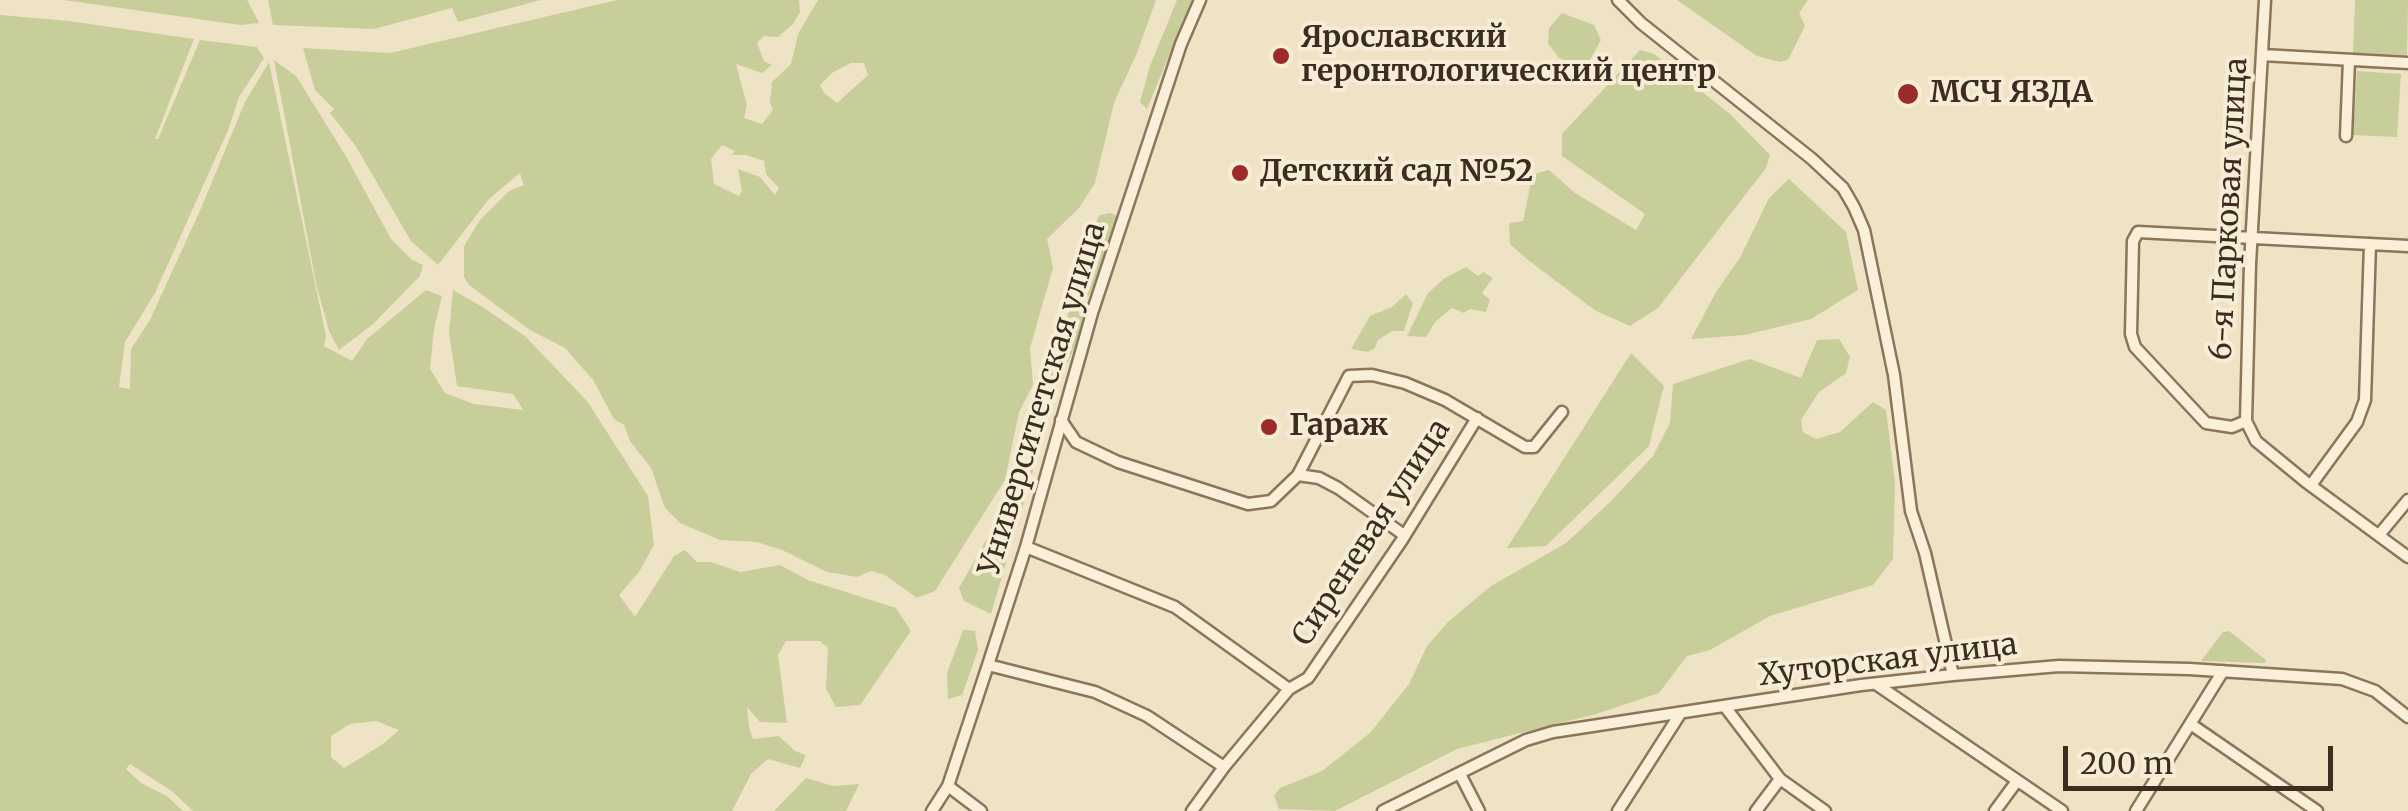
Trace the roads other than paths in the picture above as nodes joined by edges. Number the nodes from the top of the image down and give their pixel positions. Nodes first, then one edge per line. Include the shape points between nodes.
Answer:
1 (1200, 0) edge
2 (1618, 0) edge
3 (2264, 0) edge
4 (2262, 55) junction
5 (2349, 60) junction
6 (2408, 64) edge
7 (2346, 136) dead end
8 (2251, 237) junction
9 (2370, 244) junction
10 (2408, 246) edge
11 (1562, 412) dead end
12 (1477, 418) junction
13 (1061, 419) junction
14 (2246, 421) junction
15 (1298, 475) junction
16 (2311, 485) junction
17 (2408, 500) edge
18 (2380, 535) junction
19 (1404, 536) junction
20 (1026, 547) junction
21 (2408, 556) edge
22 (988, 666) junction
23 (2223, 671) junction
24 (1954, 675) junction
25 (1876, 684) junction
26 (1289, 689) junction
27 (1726, 708) junction
28 (1680, 714) junction
29 (2408, 716) edge
30 (2192, 725) junction
31 (1224, 768) junction
32 (1460, 774) junction
33 (1780, 779) junction
34 (2017, 780) junction
35 (948, 786) junction
36 (932, 811) edge
37 (981, 811) edge
38 (1192, 811) edge
39 (1383, 811) edge
40 (1480, 811) edge
41 (1618, 811) edge
42 (1756, 811) edge
43 (1825, 811) edge
44 (1996, 811) edge
45 (2062, 811) edge
46 (2136, 811) edge
47 (2317, 811) edge

1 - 13 street, Университетская улица via 1144,152
2 - 24 street via 1812,159 1854,207 1894,376 1911,512
3 - 4 street, 6-я Парковая улица
4 - 5 street
4 - 8 street, 6-я Парковая улица
5 - 6 street
5 - 7 street
8 - 9 street
8 - 14 street, 6-я Парковая улица
8 - 14 street via 2138,232 2133,241 2135,347 2206,423
9 - 10 street
9 - 16 street via 2365,400
11 - 12 street via 1534,447
12 - 15 street via 1405,383 1349,376
12 - 19 street, Сиреневая улица
13 - 15 street via 1076,442 1118,462 1248,504 1271,501
13 - 20 street, Университетская улица
14 - 16 street via 2256,441
15 - 19 street via 1338,488
16 - 18 street
17 - 18 street
18 - 21 street
19 - 26 street, Сиреневая улица via 1308,678
20 - 22 street, Университетская улица
20 - 26 street via 1175,607
22 - 31 street via 1095,692 1147,716
22 - 35 street, Университетская улица
23 - 24 street, Хуторская улица via 2059,666
23 - 29 street, Хуторская улица via 2342,679 2375,691
23 - 30 street
24 - 25 street, Хуторская улица
25 - 27 street, Хуторская улица
25 - 34 street
26 - 31 street, Сиреневая улица
27 - 28 street, Хуторская улица
27 - 33 street
28 - 32 street, Хуторская улица via 1553,732
28 - 41 street
30 - 46 street
30 - 47 street
31 - 38 street, Сиреневая улица
32 - 39 street, Хуторская улица
32 - 40 street
33 - 42 street
33 - 43 street
34 - 44 street
34 - 45 street
35 - 36 street, Университетская улица
35 - 37 street

